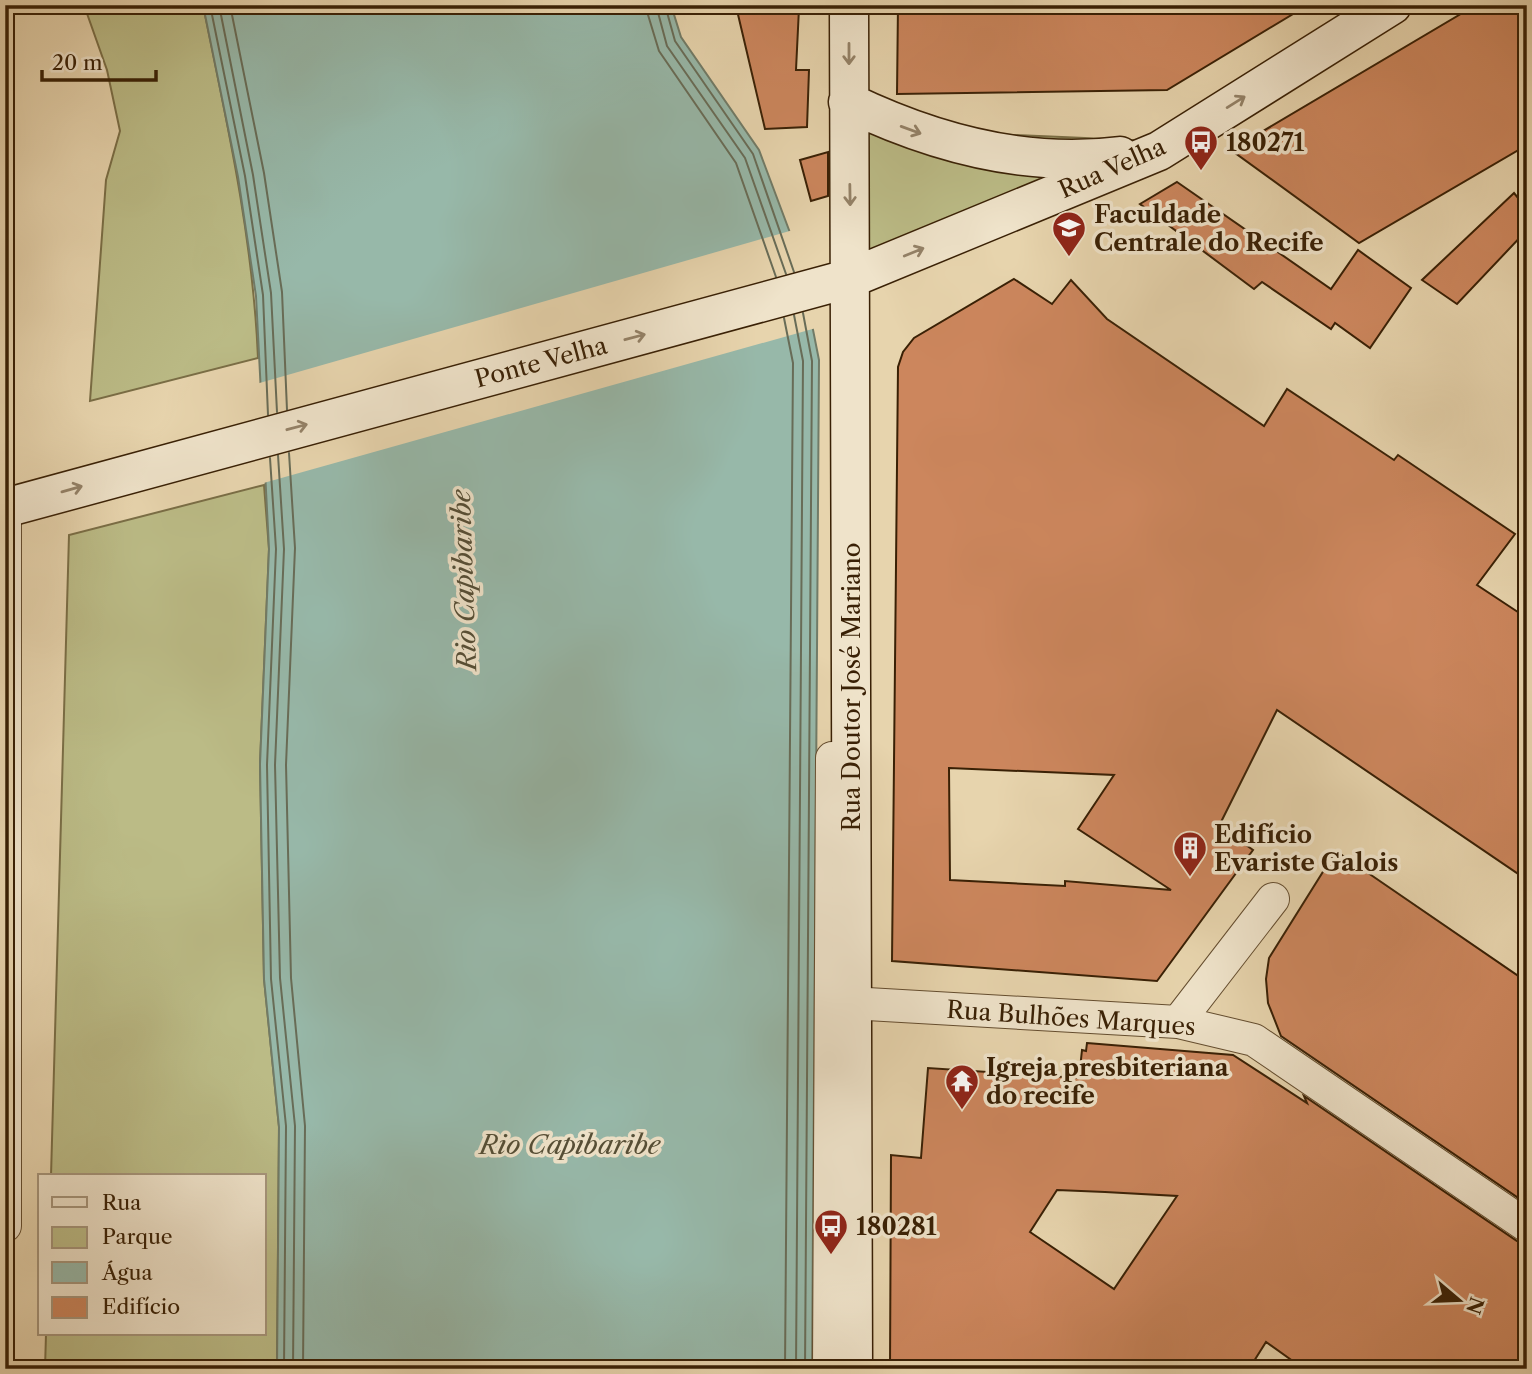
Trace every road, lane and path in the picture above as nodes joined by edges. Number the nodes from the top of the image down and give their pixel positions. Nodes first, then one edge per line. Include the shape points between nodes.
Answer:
1 (849, 5) edge
2 (1392, 5) edge
3 (848, 102) junction
4 (1158, 151) junction
5 (840, 281) junction
6 (831, 324) dead end
7 (6, 507) edge
8 (1273, 899) dead end
9 (850, 1003) junction
10 (1178, 1022) junction
11 (5, 1226) edge
12 (1527, 1226) edge
13 (829, 1369) edge
14 (853, 1369) edge

1 -> 3 street, Rua Doutor José Mariano
4 -> 2 street, Rua Velha
3 -> 4 street via 908,130 1007,154 1070,158
3 -> 5 street, Rua Doutor José Mariano
5 -> 4 street, Rua Velha
7 -> 5 street, Ponte Velha
5 - 9 street, Rua Doutor José Mariano
6 - 13 street via 836,382
7 - 11 street
8 - 10 street
9 - 10 street, Rua Bulhões Marques
9 - 14 street, Rua Doutor José Mariano
10 - 12 street, Rua Bulhões Marques via 1254,1040

